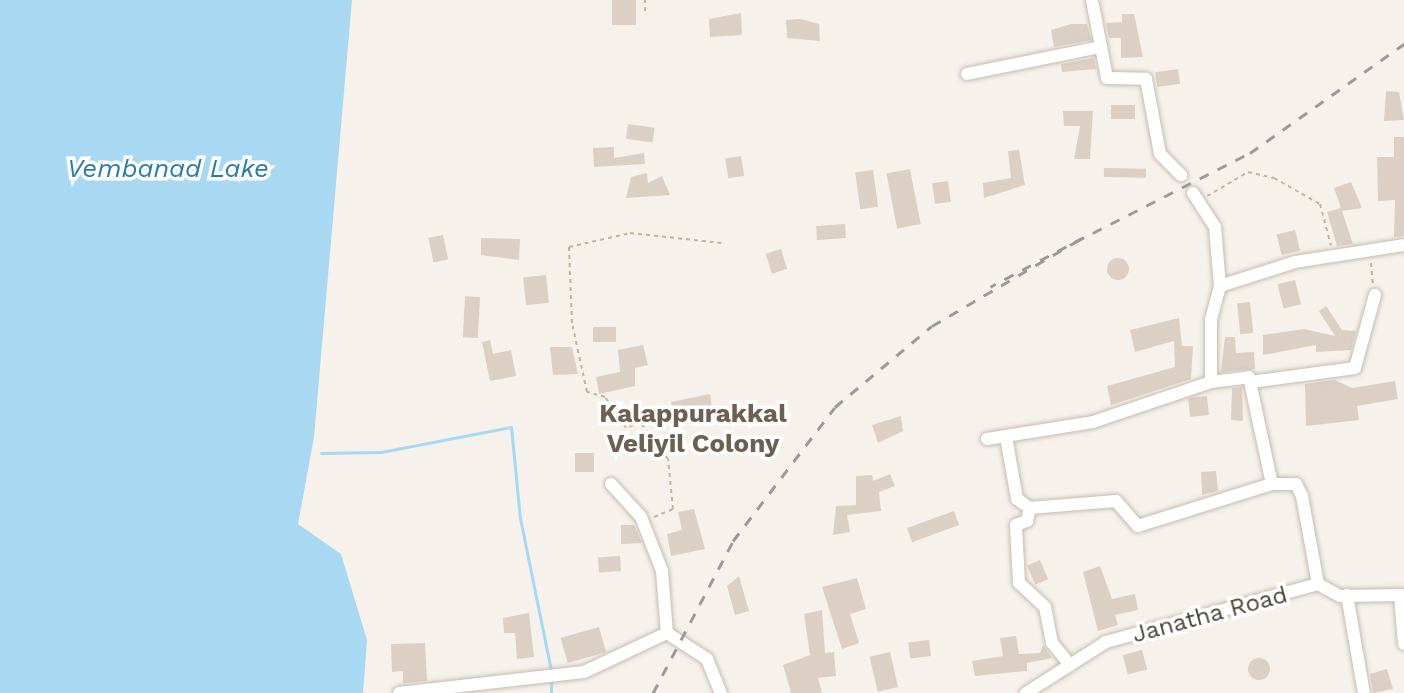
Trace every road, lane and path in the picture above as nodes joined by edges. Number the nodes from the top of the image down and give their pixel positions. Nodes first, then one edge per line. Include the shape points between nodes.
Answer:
1 (645, 0) edge
2 (1092, 0) edge
3 (645, 11) dead end
4 (1101, 47) junction
5 (967, 74) dead end
6 (1181, 175) dead end
7 (1196, 197) joint
8 (721, 243) dead end
9 (1404, 245) edge
10 (1369, 250) junction
11 (1333, 254) junction
12 (1220, 286) junction
13 (1375, 295) joint
14 (1211, 382) junction
15 (1251, 382) junction
16 (1006, 437) junction
17 (987, 439) dead end
18 (611, 484) dead end
19 (1272, 484) junction
20 (631, 506) junction
21 (1030, 508) junction
22 (1318, 584) junction
23 (1347, 595) junction
24 (1402, 595) edge
25 (667, 633) junction
26 (1404, 644) edge
27 (1070, 665) junction
28 (399, 693) edge
29 (721, 693) edge
30 (1026, 693) edge
31 (1364, 693) edge

1 - 3 path
2 - 4 street
4 - 5 street
4 - 6 street via 1107,78 1146,79 1160,154
7 - 11 path via 1248,172 1274,178 1320,204
7 - 12 street via 1215,227
8 - 20 path via 630,233 569,247 572,323 587,392 605,397 626,428 640,422 668,459 673,509 657,519
9 - 10 street
10 - 11 street
10 - 13 path
11 - 12 street
12 - 14 street via 1211,320
13 - 15 street via 1355,368
14 - 15 street
14 - 16 street via 1093,422
15 - 19 street
16 - 17 street
16 - 21 street via 1017,499
18 - 20 street
19 - 21 street via 1138,526 1116,501
19 - 22 street via 1296,484 1302,496
20 - 25 street via 662,571
21 - 27 street via 1027,521 1016,525 1019,583 1045,607 1052,643
22 - 23 street, Janatha Road
22 - 27 street, Janatha Road via 1106,642
23 - 24 street, Janatha Road
23 - 31 street
24 - 26 street
25 - 28 street via 584,672
25 - 29 street via 707,659
27 - 30 street, Janatha Road

